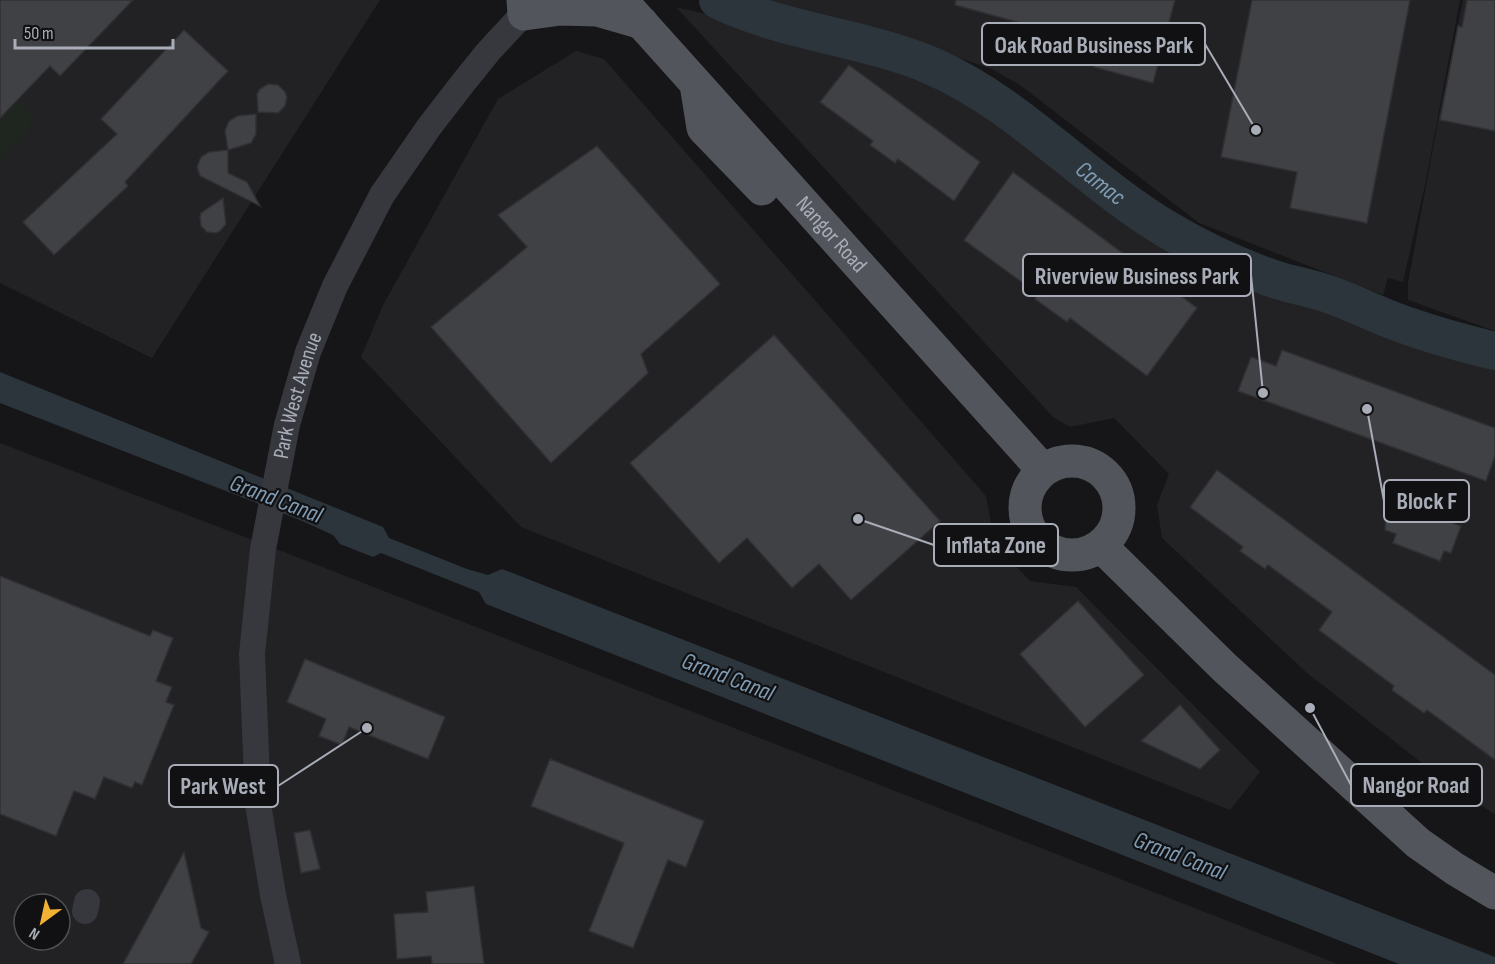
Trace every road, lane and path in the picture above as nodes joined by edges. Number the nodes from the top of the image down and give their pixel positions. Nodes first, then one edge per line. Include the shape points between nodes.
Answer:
1 (528, 5) edge
2 (633, 8) edge
3 (1043, 470) junction
4 (1101, 546) junction
5 (1495, 893) edge
6 (288, 964) edge

1 - 2 main road via 561,9
1 - 6 street, Park West Avenue via 429,127 382,195 335,286 308,352 287,425 263,549 252,654 258,804
2 - 3 main road, Nangor Road via 696,84 703,128 779,206 822,224
3 - 4 main road via 1058,462 1074,460 1091,464 1104,473 1119,502 1112,533
3 - 4 main road via 1026,494 1024,510 1035,538 1059,554 1074,556
4 - 5 main road via 1224,667 1418,843

